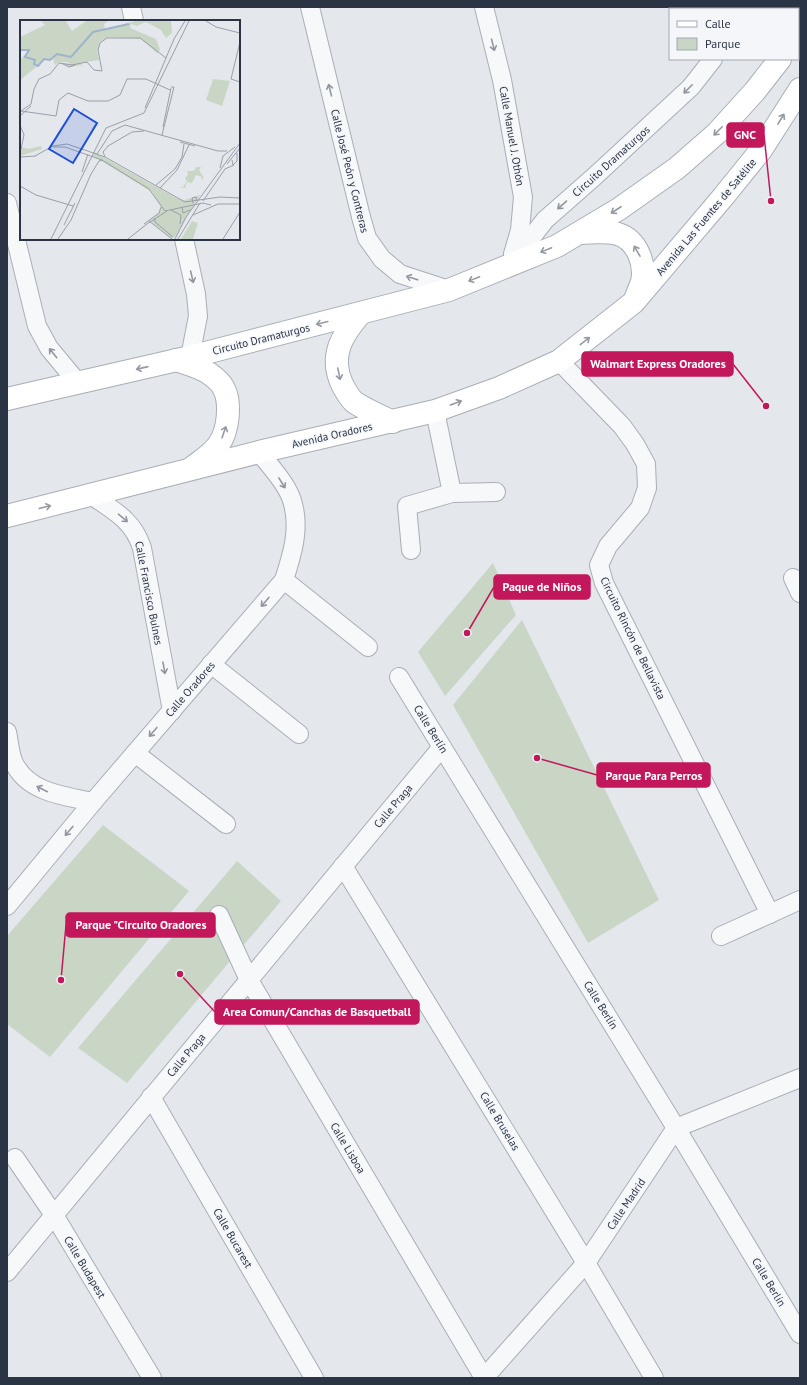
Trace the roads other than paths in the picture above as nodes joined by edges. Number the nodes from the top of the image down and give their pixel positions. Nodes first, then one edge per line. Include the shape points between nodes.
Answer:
1 (131, 7) edge
2 (310, 7) edge
3 (484, 7) edge
4 (134, 20) edge
5 (712, 60) edge
6 (779, 60) edge
7 (800, 89) edge
8 (7, 203) edge
9 (580, 233) junction
10 (184, 240) edge
11 (510, 265) junction
12 (449, 290) junction
13 (634, 302) junction
14 (360, 314) junction
15 (182, 359) junction
16 (559, 361) junction
17 (78, 383) junction
18 (7, 399) edge
19 (435, 411) junction
20 (393, 422) junction
21 (259, 452) junction
22 (189, 470) junction
23 (496, 492) dead end
24 (452, 493) junction
25 (92, 495) junction
26 (7, 516) edge
27 (411, 550) dead end
28 (284, 580) junction
29 (368, 647) dead end
30 (211, 664) junction
31 (399, 677) dead end
32 (172, 711) junction
33 (7, 732) edge
34 (299, 734) dead end
35 (442, 747) junction
36 (135, 753) junction
37 (93, 802) junction
38 (226, 824) dead end
39 (343, 866) junction
40 (800, 900) edge
41 (7, 906) edge
42 (770, 914) junction
43 (218, 915) dead end
44 (721, 936) dead end
45 (249, 980) junction
46 (800, 1078) edge
47 (151, 1098) junction
48 (676, 1128) junction
49 (15, 1158) dead end
50 (54, 1216) junction
51 (586, 1263) junction
52 (7, 1272) edge
53 (800, 1334) edge
54 (152, 1378) edge
55 (314, 1378) edge
56 (484, 1378) edge
57 (654, 1378) edge

1 - 4 street
12 -> 2 street, Calle José Peón y Contreras via 400,274 382,259 367,238
3 -> 11 street, Calle Manuel J. Othón via 502,80 523,197 520,230
5 -> 11 street, Circuito Dramaturgos via 691,87 545,220
6 -> 9 main road via 717,133 677,168
13 -> 7 main road, Avenida Las Fuentes de Satélite via 761,150
17 -> 8 street via 49,348 37,326
9 -> 11 main road, Circuito Dramaturgos via 557,246
13 -> 9 main road via 642,282 643,267 634,246 619,234
10 -> 15 street via 198,316
11 -> 12 main road, Circuito Dramaturgos
12 - 14 main road, Circuito Dramaturgos
16 -> 13 main road, Avenida Oradores
14 -> 15 main road, Circuito Dramaturgos
14 -> 20 main road via 347,328 339,343 336,359 338,376 353,400 370,412
15 -> 17 main road, Circuito Dramaturgos
22 -> 15 main road via 211,454 219,444 225,433 228,402 223,387 211,374
19 -> 16 main road, Avenida Oradores via 499,388
16 - 42 street, Circuito Rincón de Bellavista via 622,426 646,464 648,488 640,508 608,546 599,565 604,583
17 - 18 main road, Circuito Dramaturgos
19 - 20 main road, Avenida Oradores
19 - 24 street
20 - 21 main road, Avenida Oradores
21 - 22 main road, Avenida Oradores
21 -> 28 street, Calle Oradores via 282,482 293,503 296,529 293,553
22 - 25 main road, Avenida Oradores
23 - 24 street
24 - 27 street via 407,506
26 -> 25 main road, Avenida Oradores
25 -> 32 street, Calle Francisco Bulnes via 130,524 138,537
28 - 29 street
28 -> 30 street, Calle Oradores
30 - 32 street, Calle Oradores
30 - 34 street
31 - 35 street, Calle Berlín
32 -> 36 street, Calle Oradores
37 -> 33 street via 47,792 27,781 14,765
35 - 39 street, Calle Praga
35 - 48 street, Calle Berlín
36 - 37 street, Calle Oradores
36 - 38 street
37 -> 41 street, Calle Oradores
39 - 45 street, Calle Praga
39 - 51 street, Calle Bruselas
40 - 42 street
42 - 44 street
43 - 45 street, Calle Lisboa
45 - 47 street, Calle Praga
45 - 56 street, Calle Lisboa
46 - 48 street
47 - 50 street, Calle Praga
47 - 55 street, Calle Bucarest
48 - 51 street, Calle Madrid
48 - 53 street, Calle Berlín
49 - 50 street, Calle Budapest
50 - 52 street, Calle Praga
50 - 54 street, Calle Budapest
51 - 56 street, Calle Madrid
51 - 57 street, Calle Bruselas

